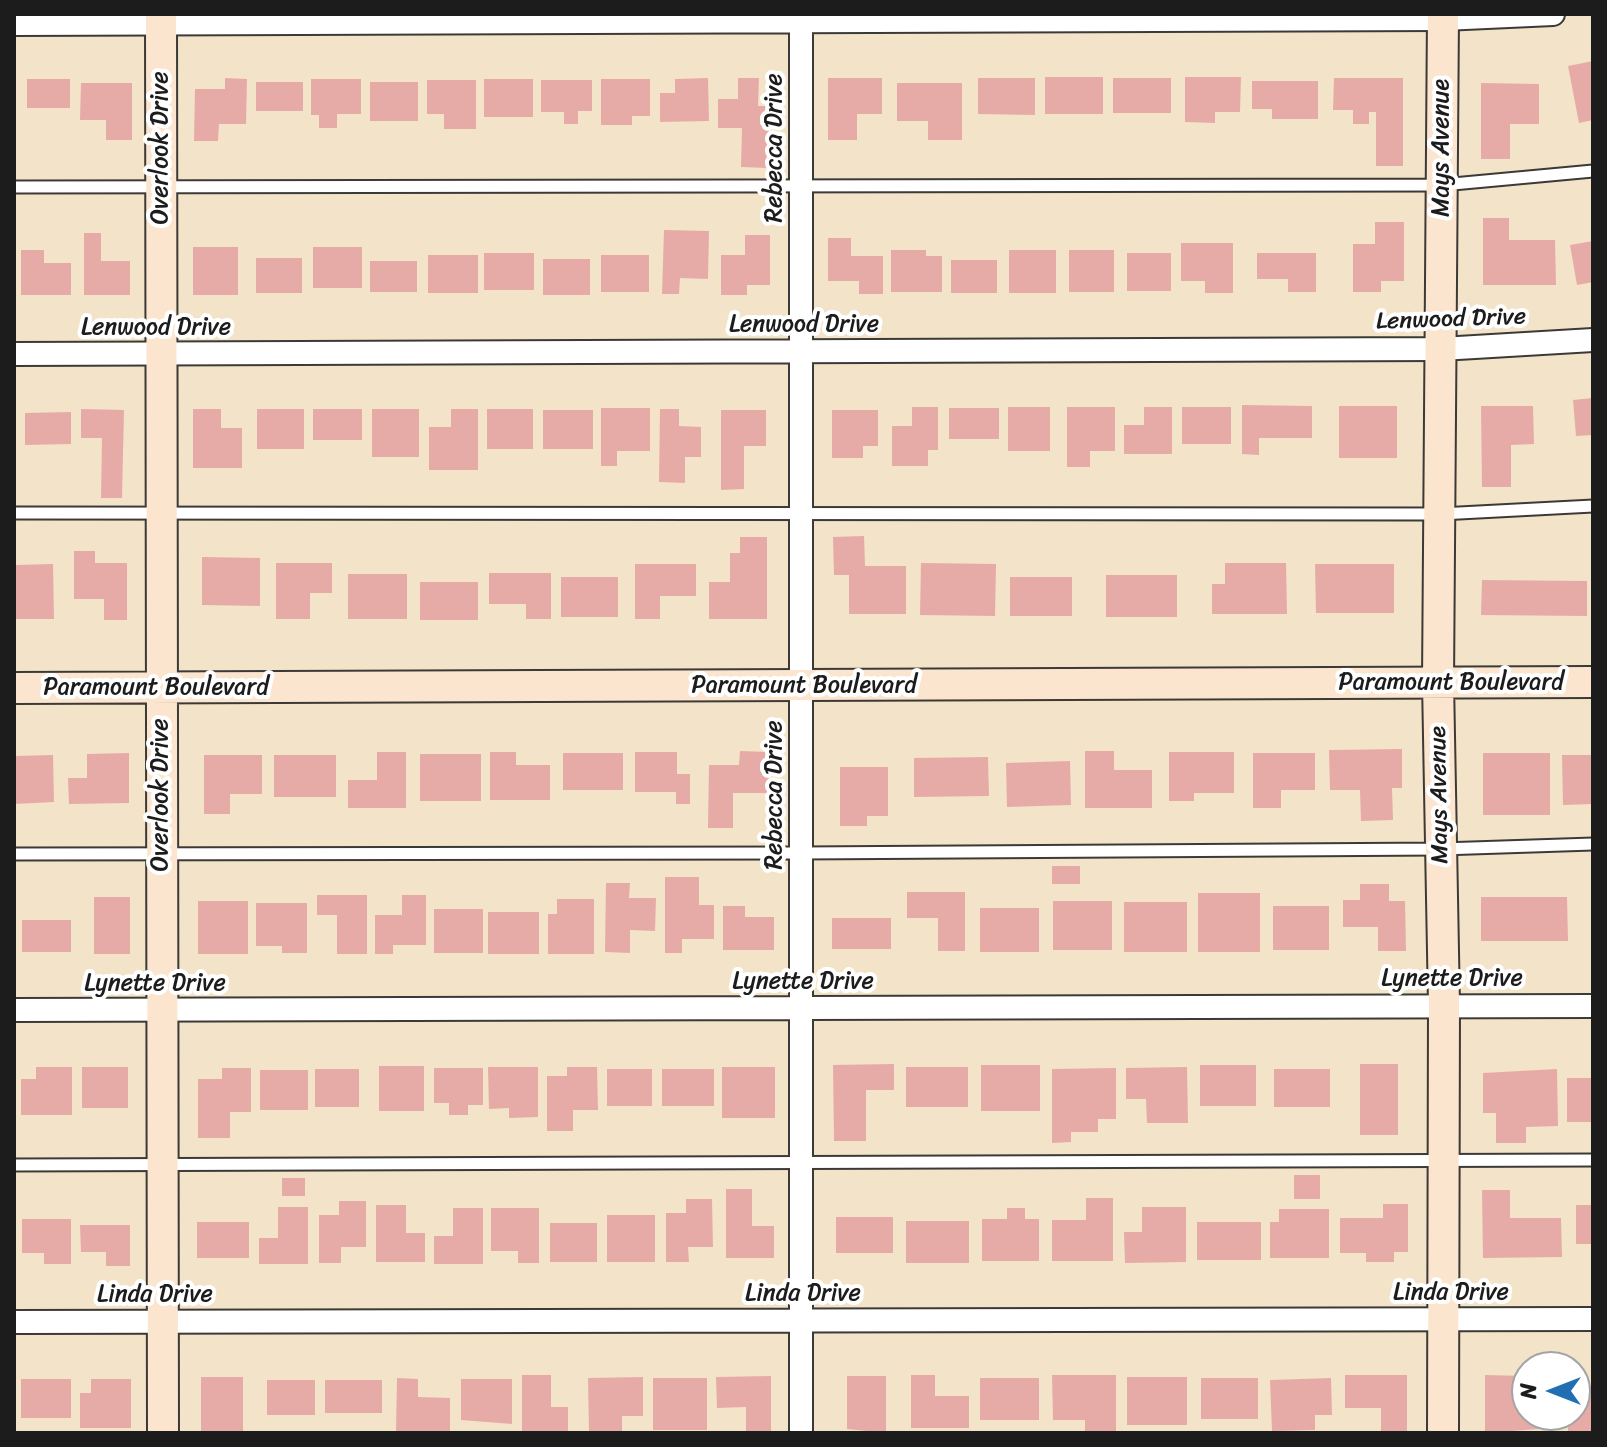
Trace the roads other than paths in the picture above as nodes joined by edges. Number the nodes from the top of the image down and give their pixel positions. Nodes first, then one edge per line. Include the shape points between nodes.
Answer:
1 (1553, 14) edge
2 (1443, 16) edge
3 (801, 18) edge
4 (161, 19) edge
5 (14, 24) edge
6 (1593, 171) edge
7 (801, 183) junction
8 (1442, 185) junction
9 (14, 187) edge
10 (161, 187) junction
11 (1593, 340) edge
12 (1441, 349) junction
13 (802, 350) junction
14 (14, 354) edge
15 (160, 354) junction
16 (1593, 506) edge
17 (801, 512) junction
18 (14, 513) edge
19 (160, 513) junction
20 (1440, 514) junction
21 (1438, 682) junction
22 (1593, 682) edge
23 (801, 686) junction
24 (14, 688) edge
25 (161, 688) junction
26 (1593, 844) edge
27 (1441, 849) junction
28 (161, 853) junction
29 (801, 853) junction
30 (14, 854) edge
31 (1444, 1005) junction
32 (1593, 1006) edge
33 (801, 1009) junction
34 (14, 1010) edge
35 (162, 1010) junction
36 (1593, 1160) edge
37 (1444, 1161) junction
38 (802, 1162) junction
39 (14, 1165) edge
40 (162, 1166) junction
41 (1593, 1319) edge
42 (802, 1320) junction
43 (1443, 1320) junction
44 (162, 1321) junction
45 (14, 1322) edge
46 (163, 1433) edge
47 (801, 1433) edge
48 (1443, 1433) edge

1 - 2 street
2 - 3 street
2 - 8 street, Mays Avenue
3 - 4 street
3 - 7 street, Rebecca Drive
4 - 5 street
4 - 10 street, Overlook Drive
6 - 8 lane
7 - 8 lane
7 - 10 lane
7 - 13 street, Rebecca Drive
8 - 12 street, Mays Avenue
9 - 10 lane
10 - 15 street, Overlook Drive
11 - 12 street, Lenwood Drive
12 - 13 street, Lenwood Drive
12 - 20 street, Mays Avenue
13 - 15 street, Lenwood Drive
13 - 17 street, Rebecca Drive
14 - 15 street, Lenwood Drive
15 - 19 street, Overlook Drive
16 - 20 lane
17 - 19 lane
17 - 20 lane
17 - 23 street, Rebecca Drive
18 - 19 lane
19 - 25 street, Overlook Drive
20 - 21 street, Mays Avenue
21 - 22 street, Paramount Boulevard
21 - 23 street, Paramount Boulevard
21 - 27 street, Mays Avenue
23 - 25 street, Paramount Boulevard
23 - 29 street, Rebecca Drive
24 - 25 street, Paramount Boulevard
25 - 28 street, Overlook Drive
26 - 27 lane
27 - 29 lane
27 - 31 street, Mays Avenue
28 - 29 lane
28 - 30 lane
28 - 35 street, Overlook Drive
29 - 33 street, Rebecca Drive
31 - 32 street, Lynette Drive
31 - 33 street, Lynette Drive
31 - 37 street, Mays Avenue
33 - 35 street, Lynette Drive
33 - 38 street, Rebecca Drive
34 - 35 street, Lynette Drive
35 - 40 street, Overlook Drive
36 - 37 lane
37 - 38 lane
37 - 43 street, Mays Avenue
38 - 40 lane
38 - 42 street, Rebecca Drive
39 - 40 lane
40 - 44 street, Overlook Drive
41 - 43 street, Linda Drive
42 - 43 street, Linda Drive
42 - 44 street, Linda Drive
42 - 47 street, Rebecca Drive
43 - 48 street, Mays Avenue
44 - 45 street, Linda Drive
44 - 46 street, Overlook Drive

